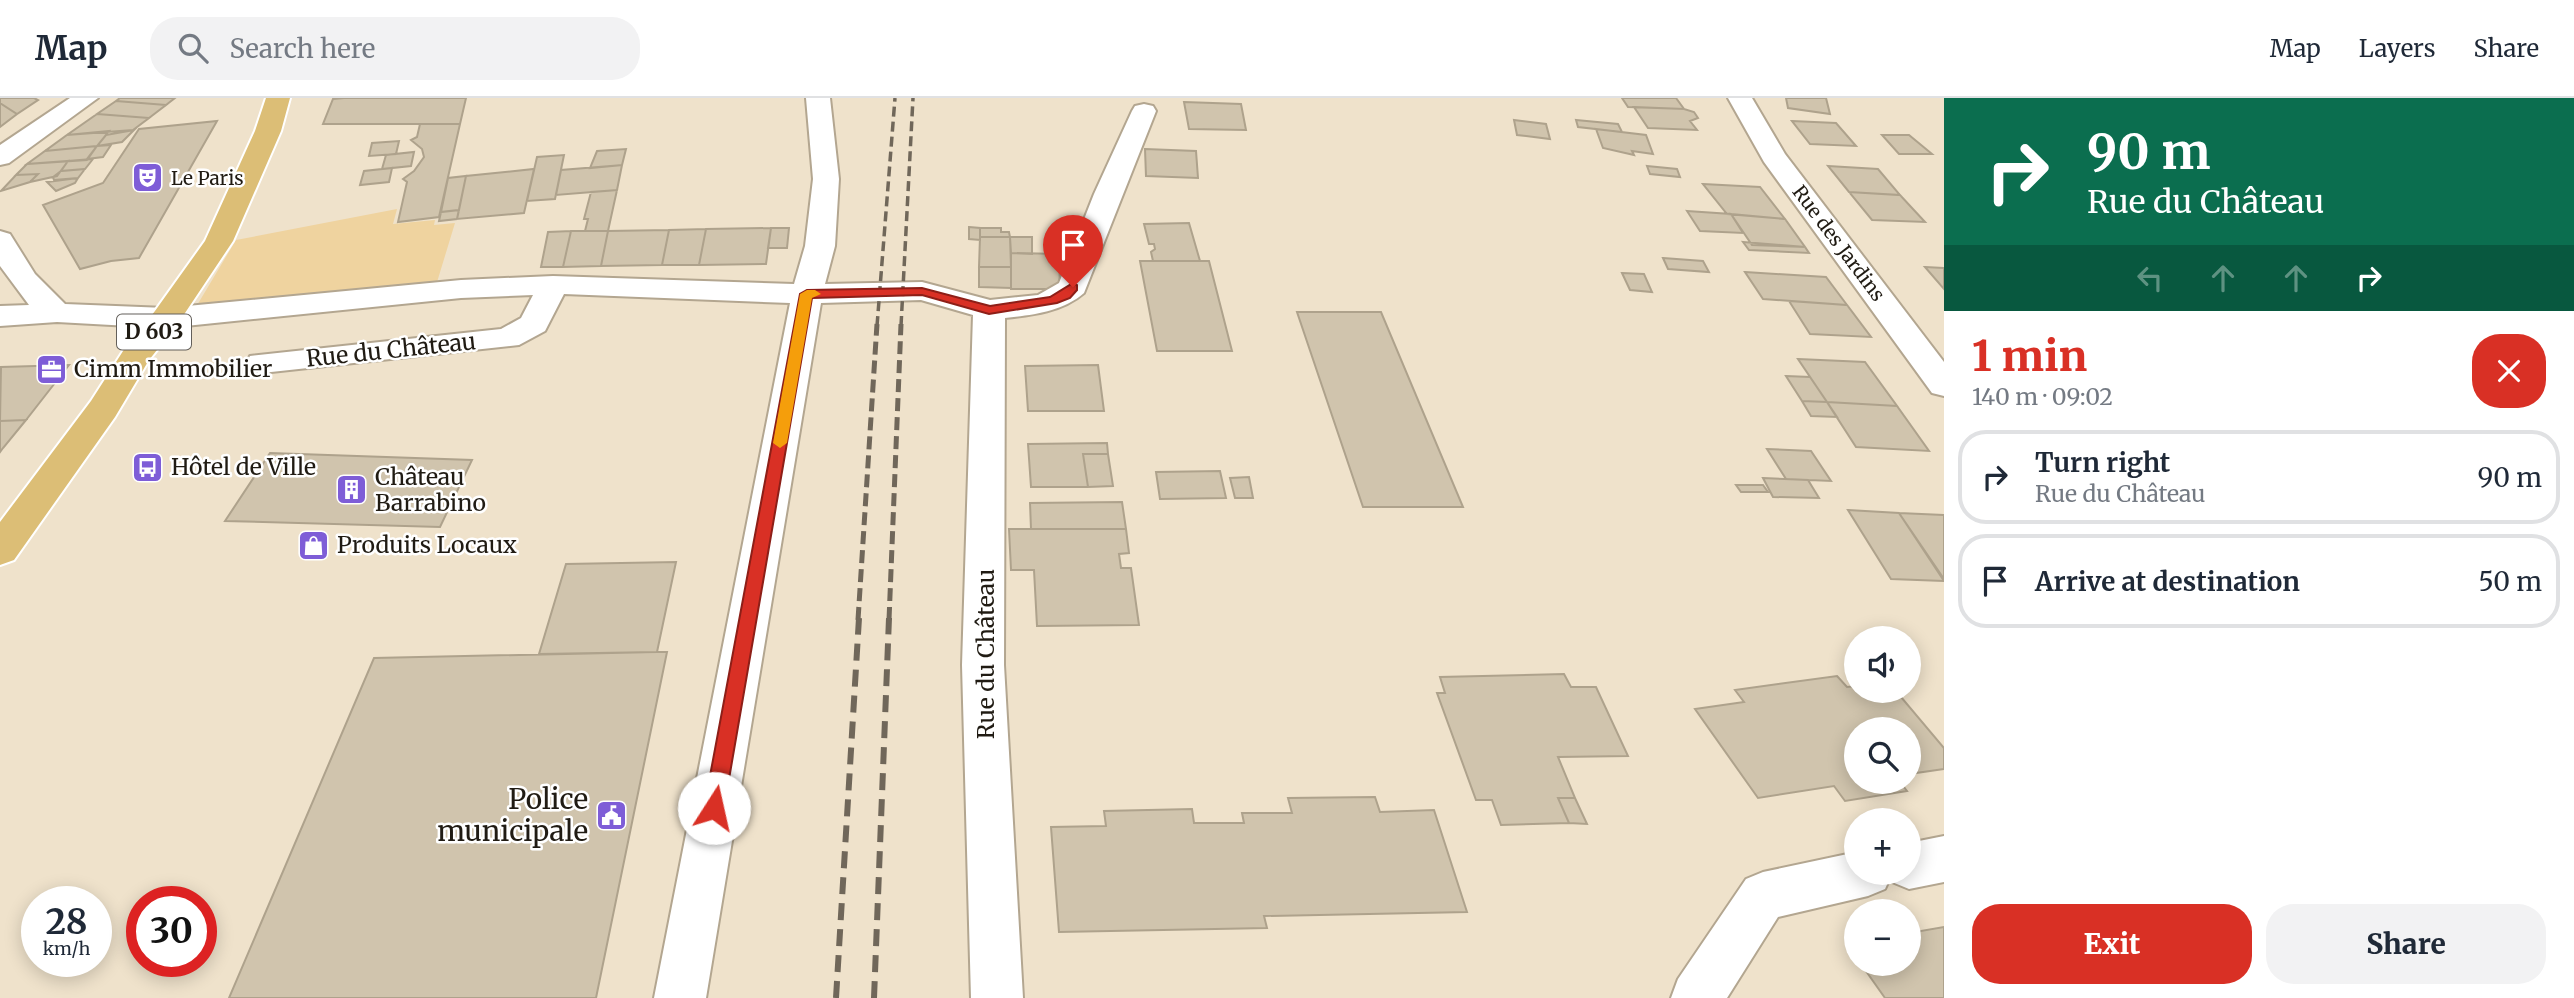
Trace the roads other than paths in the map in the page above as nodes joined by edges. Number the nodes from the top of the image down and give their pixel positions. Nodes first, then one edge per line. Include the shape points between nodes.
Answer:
1 (86, 98) edge
2 (278, 98) edge
3 (818, 98) edge
4 (1740, 98) edge
5 (1144, 111) dead end
6 (0, 157) edge
7 (0, 240) edge
8 (553, 285) junction
9 (807, 294) junction
10 (290, 308) junction
11 (989, 310) junction
12 (57, 313) junction
13 (0, 316) edge
14 (166, 318) junction
15 (1944, 385) edge
16 (0, 550) edge
17 (1944, 859) edge
18 (1921, 864) edge
19 (1844, 878) edge
20 (680, 998) edge
21 (997, 998) edge
22 (1697, 998) edge

1 - 6 street
2 - 14 main road, D 603 via 219,241
3 - 9 street via 826,179 820,247
4 - 15 street, Rue des Jardins via 1773,156
5 - 11 street via 1073,287 1052,300
7 - 12 street via 16,271
8 - 9 street
8 - 10 street via 461,289
8 - 10 street, Rue du Château via 534,324 508,338 262,363
9 - 11 street via 922,291
9 - 20 street
10 - 14 street
11 - 21 street, Rue du Château via 983,665
12 - 13 street
12 - 14 street
14 - 16 main road, D 603 via 135,355 103,409
17 - 18 street
19 - 22 street via 1763,896

